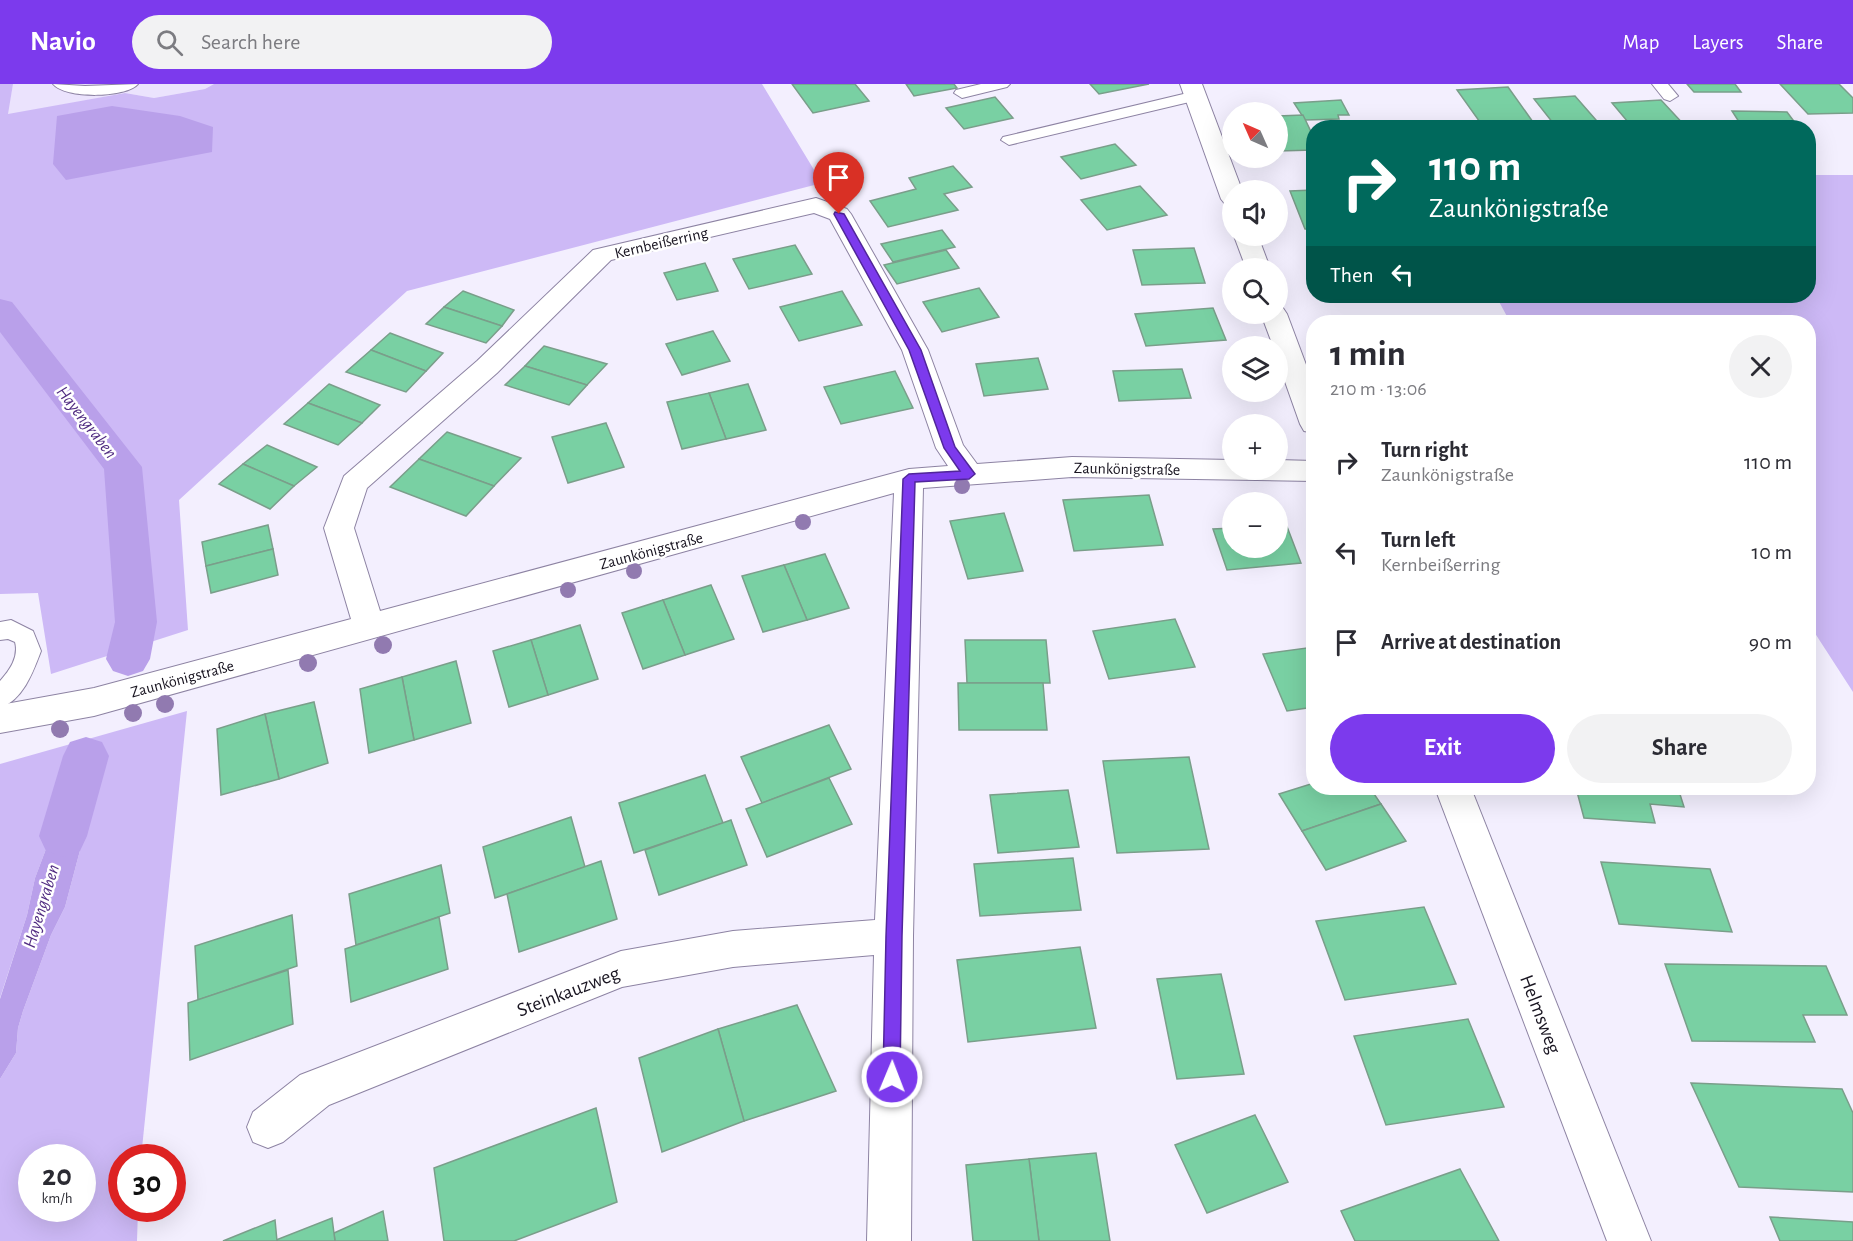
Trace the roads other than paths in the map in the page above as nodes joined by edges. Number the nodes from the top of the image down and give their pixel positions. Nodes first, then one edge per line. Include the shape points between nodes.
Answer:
1 (61, 84) edge
2 (130, 84) edge
3 (1002, 84) edge
4 (1193, 90) edge
5 (962, 93) dead end
6 (1009, 140) dead end
7 (1226, 180) edge
8 (1278, 324) edge
9 (1306, 402) edge
10 (1306, 471) edge
11 (969, 474) junction
12 (909, 479) junction
13 (369, 627) junction
14 (0, 631) edge
15 (0, 698) edge
16 (0, 719) edge
17 (1456, 795) edge
18 (894, 936) junction
19 (268, 1127) dead end
20 (889, 1241) edge
21 (1629, 1241) edge

1 - 2 lane via 65,88 92,91
3 - 5 lane
4 - 6 lane
4 - 7 street
8 - 9 street
10 - 11 street, Zaunkönigstraße via 1072,467
11 - 12 street, Zaunkönigstraße
11 - 13 street, Kernbeißerring via 950,448 915,350 839,214 816,205 602,255 487,367 354,483 339,528
12 - 13 street, Zaunkönigstraße
12 - 18 street
13 - 16 street, Zaunkönigstraße via 94,702
14 - 15 lane via 11,629 25,637 29,651 19,676
17 - 21 street, Helmsweg
18 - 19 street, Steinkauzweg via 733,949 621,969 315,1090
18 - 20 street

